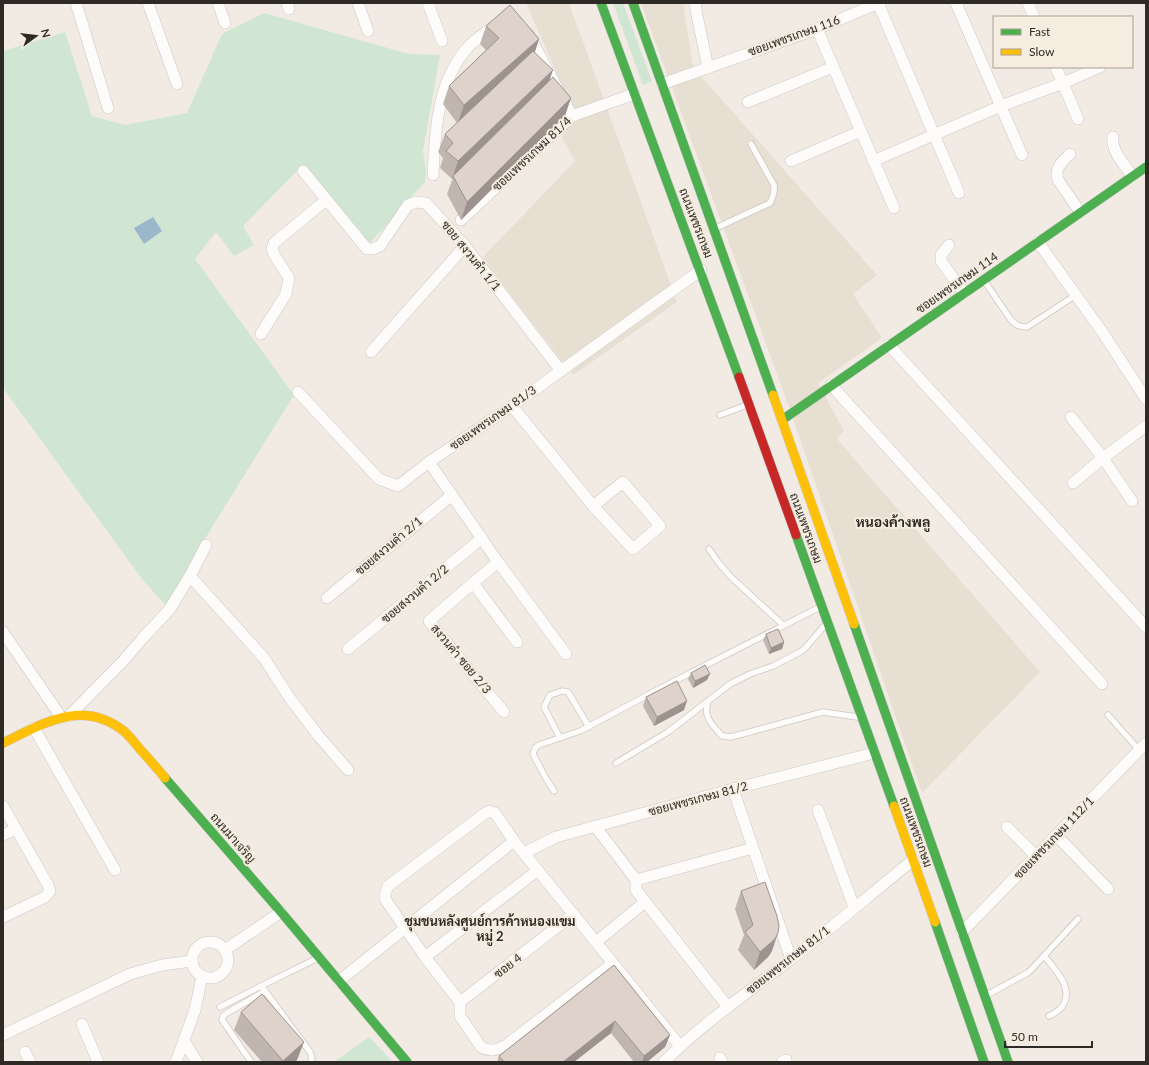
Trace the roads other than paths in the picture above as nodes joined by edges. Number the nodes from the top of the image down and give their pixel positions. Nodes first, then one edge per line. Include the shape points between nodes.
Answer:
1 (76, 3) edge
2 (148, 3) edge
3 (218, 3) edge
4 (358, 3) edge
5 (428, 3) edge
6 (601, 3) edge
7 (634, 3) edge
8 (695, 3) edge
9 (879, 3) edge
10 (956, 3) edge
11 (1028, 3) edge
12 (1034, 16) edge
13 (502, 20) edge
14 (225, 23) dead end
15 (525, 27) edge
16 (817, 29) junction
17 (368, 31) dead end
18 (442, 41) dead end
19 (833, 67) junction
20 (708, 68) junction
21 (1056, 68) edge
22 (1098, 68) edge
23 (1063, 83) junction
24 (177, 84) dead end
25 (659, 85) junction
26 (637, 93) junction
27 (748, 102) dead end
28 (1001, 106) junction
29 (108, 108) dead end
30 (572, 116) junction
31 (1078, 119) dead end
32 (861, 131) junction
33 (934, 134) junction
34 (1113, 137) dead end
35 (751, 144) dead end
36 (1070, 154) dead end
37 (1022, 155) dead end
38 (791, 161) dead end
39 (873, 161) junction
40 (1146, 167) edge
41 (303, 171) dead end
42 (433, 175) dead end
43 (1132, 176) junction
44 (959, 193) dead end
45 (326, 200) junction
46 (894, 208) dead end
47 (1080, 212) junction
48 (461, 220) dead end
49 (714, 229) junction
50 (1038, 242) junction
51 (948, 245) dead end
52 (465, 246) junction
53 (701, 270) junction
54 (983, 280) junction
55 (964, 293) junction
56 (1076, 295) junction
57 (261, 334) dead end
58 (889, 345) junction
59 (371, 352) dead end
60 (561, 370) junction
61 (831, 385) junction
62 (298, 392) dead end
63 (1146, 399) edge
64 (749, 404) junction
65 (512, 406) junction
66 (720, 415) dead end
67 (1071, 417) dead end
68 (782, 420) junction
69 (1146, 426) edge
70 (1103, 458) junction
71 (429, 462) junction
72 (1073, 483) dead end
73 (452, 495) junction
74 (1132, 501) dead end
75 (593, 506) junction
76 (482, 538) junction
77 (206, 545) dead end
78 (709, 549) dead end
79 (498, 562) junction
80 (190, 576) junction
81 (473, 583) junction
82 (327, 598) dead end
83 (822, 606) junction
84 (827, 622) junction
85 (782, 626) junction
86 (1146, 627) edge
87 (3, 632) edge
88 (517, 642) dead end
89 (348, 649) dead end
90 (566, 654) dead end
91 (1102, 684) dead end
92 (708, 701) junction
93 (504, 712) dead end
94 (1108, 715) dead end
95 (65, 716) junction
96 (862, 717) junction
97 (589, 727) junction
98 (34, 728) junction
99 (560, 738) junction
100 (3, 743) edge
101 (1143, 747) edge
102 (874, 753) junction
103 (616, 763) dead end
104 (348, 770) dead end
105 (733, 789) junction
106 (554, 791) dead end
107 (3, 806) edge
108 (818, 810) dead end
109 (595, 826) junction
110 (1008, 827) dead end
111 (16, 829) junction
112 (3, 835) edge
113 (1056, 835) junction
114 (514, 841) junction
115 (753, 848) junction
116 (524, 853) junction
117 (1036, 856) junction
118 (913, 860) junction
119 (115, 870) dead end
120 (538, 870) junction
121 (636, 880) junction
122 (1108, 889) dead end
123 (645, 902) junction
124 (854, 908) junction
125 (281, 912) junction
126 (574, 914) junction
127 (3, 917) edge
128 (1078, 920) dead end
129 (405, 929) junction
130 (962, 932) junction
131 (596, 942) junction
132 (224, 950) junction
133 (1044, 956) junction
134 (425, 957) junction
135 (320, 958) junction
136 (791, 959) junction
137 (192, 961) junction
138 (613, 963) junction
139 (202, 976) junction
140 (339, 981) junction
141 (263, 988) junction
142 (985, 996) junction
143 (460, 1002) junction
144 (220, 1007) dead end
145 (728, 1007) junction
146 (1049, 1016) dead end
147 (82, 1024) dead end
148 (3, 1035) edge
149 (184, 1041) junction
150 (680, 1046) junction
151 (98, 1062) edge
152 (176, 1062) edge
153 (197, 1062) edge
154 (251, 1062) edge
155 (311, 1062) edge
156 (407, 1062) edge
157 (664, 1062) edge
158 (984, 1062) edge
159 (1008, 1062) edge

1 - 29 street
2 - 24 street
3 - 14 street
4 - 17 street
5 - 18 street
6 - 26 main road, ถนนเพชรเกษม
7 - 25 main road, ถนนเพชรเกษม
8 - 20 street
9 - 16 street, ซอยเพชรเกษม 116
9 - 33 street
10 - 28 street
11 - 12 street
13 - 42 street via 469,46 446,82 435,139
15 - 30 street
16 - 19 street
16 - 20 street, ซอยเพชรเกษม 116
19 - 27 street
19 - 32 street
20 - 25 street, ซอยเพชรเกษม 116
21 - 23 street
22 - 23 street
23 - 28 street
23 - 31 street
25 - 49 main road, ถนนเพชรเกษม
26 - 30 street, ซอยเพชรเกษม 81/4
26 - 53 main road, ถนนเพชรเกษม
28 - 33 street
28 - 37 street
30 - 48 street, ซอยเพชรเกษม 81/4
32 - 38 street
32 - 39 street
33 - 39 street
33 - 44 street
34 - 43 street via 1116,152
35 - 49 lane via 774,185 773,198 770,203
36 - 47 street via 1057,168 1056,175
39 - 46 street
40 - 43 main road, ซอยเพชรเกษม 114
41 - 45 street
43 - 47 main road, ซอยเพชรเกษม 114
45 - 52 street, ซอย สงวนคำ 1/1 via 367,249 380,246 408,205 416,202 426,203
45 - 57 street via 274,243 272,249 275,256 289,278 286,294
47 - 50 main road, ซอยเพชรเกษม 114
49 - 68 main road, ถนนเพชรเกษม
50 - 54 main road, ซอยเพชรเกษม 114
50 - 56 street
51 - 55 street via 941,256 941,261
52 - 59 street
52 - 60 street, ซอย สงวนคำ 1/1
53 - 60 street, ซอยเพชรเกษม 81/3
53 - 64 main road, ถนนเพชรเกษม
54 - 55 main road, ซอยเพชรเกษม 114
54 - 56 lane via 1011,320 1021,327 1027,327
55 - 58 main road, ซอยเพชรเกษม 114
56 - 63 street
58 - 61 main road, ซอยเพชรเกษม 114
58 - 86 street
60 - 65 street, ซอยเพชรเกษม 81/3
61 - 68 main road, ซอยเพชรเกษม 114
61 - 91 street
62 - 71 street, ซอยเพชรเกษม 81/3 via 379,480 398,486
64 - 66 lane
64 - 83 main road, ถนนเพชรเกษม
65 - 71 street, ซอยเพชรเกษม 81/3
65 - 75 street
67 - 70 street
68 - 130 main road, ถนนเพชรเกษม
69 - 70 street
70 - 72 street
70 - 74 street
71 - 73 street
73 - 76 street
73 - 82 street, ซอยสงวนคำ 2/1
75 - 75 street via 623,482 660,526 633,549
76 - 79 street
76 - 89 street, ซอยสงวนคำ 2/2
77 - 80 street
78 - 85 lane via 730,576
79 - 81 street, สงวนคำ ซอย 2/3
79 - 90 street
80 - 95 street via 169,610 124,660
80 - 104 street via 264,658 317,734
81 - 88 street
81 - 93 street, สงวนคำ ซอย 2/3 via 429,621
83 - 84 main road, ถนนเพชรเกษม
83 - 85 lane
84 - 92 lane via 802,651 730,684
84 - 96 main road, ถนนเพชรเกษม
85 - 97 lane
87 - 95 street
92 - 96 lane via 706,716 722,736 731,736 824,712
92 - 103 lane via 668,732
94 - 101 lane
95 - 98 main road, ถนนมาเจริญ
95 - 125 main road, ถนนมาเจริญ via 95,717 111,722 126,733
96 - 102 main road, ถนนเพชรเกษม
97 - 99 lane
97 - 99 lane via 568,692 550,695 544,707
98 - 100 main road, ถนนมาเจริญ
98 - 119 street
99 - 106 lane via 539,745 533,754
101 - 113 street, ซอยเพชรเกษม 112/1
102 - 105 street, ซอยเพชรเกษม 81/2
102 - 118 main road, ถนนเพชรเกษม
105 - 109 street, ซอยเพชรเกษม 81/2
105 - 115 street
107 - 111 street
108 - 124 street
109 - 116 street, ซอยเพชรเกษม 81/2 via 556,837
109 - 121 street
110 - 117 street
111 - 112 street
111 - 127 street via 50,891 45,897
113 - 117 street, ซอยเพชรเกษม 112/1
113 - 122 street
114 - 116 street
114 - 129 street
114 - 129 street via 495,813 489,811 388,886 386,899
115 - 121 street
115 - 136 street
116 - 120 street
117 - 130 street, ซอยเพชรเกษม 112/1
118 - 124 street, ซอยเพชรเกษม 81/1
118 - 158 main road, ถนนเพชรเกษม
120 - 126 street
120 - 134 street
121 - 123 street via 636,890
123 - 131 street
123 - 145 street
124 - 136 street, ซอยเพชรเกษม 81/1
125 - 132 street
125 - 135 main road, ถนนมาเจริญ
126 - 131 street
126 - 143 street, ซอย 4
128 - 133 lane
129 - 134 street
129 - 140 street
130 - 142 main road, ถนนเพชรเกษม
131 - 138 street
132 - 137 street via 215,943 204,943 195,950
132 - 139 street via 228,961 223,972 213,978
133 - 142 lane via 1029,972
133 - 146 lane via 1058,971 1066,992 1060,1009
134 - 143 street
135 - 140 main road, ถนนมาเจริญ
135 - 141 lane
136 - 145 street, ซอยเพชรเกษม 81/1
137 - 139 street
137 - 148 street via 162,965 130,974
138 - 143 street via 505,1046 492,1051 481,1047 460,1016
138 - 150 street
139 - 149 street
140 - 156 main road, ถนนมาเจริญ
141 - 144 lane
141 - 154 lane via 223,1016 222,1020
141 - 155 lane via 310,1052
142 - 159 main road, ถนนเพชรเกษม
145 - 150 street, ซอยเพชรเกษม 81/1
147 - 151 street
149 - 152 street
149 - 153 street
150 - 157 street, ซอยเพชรเกษม 81/1

